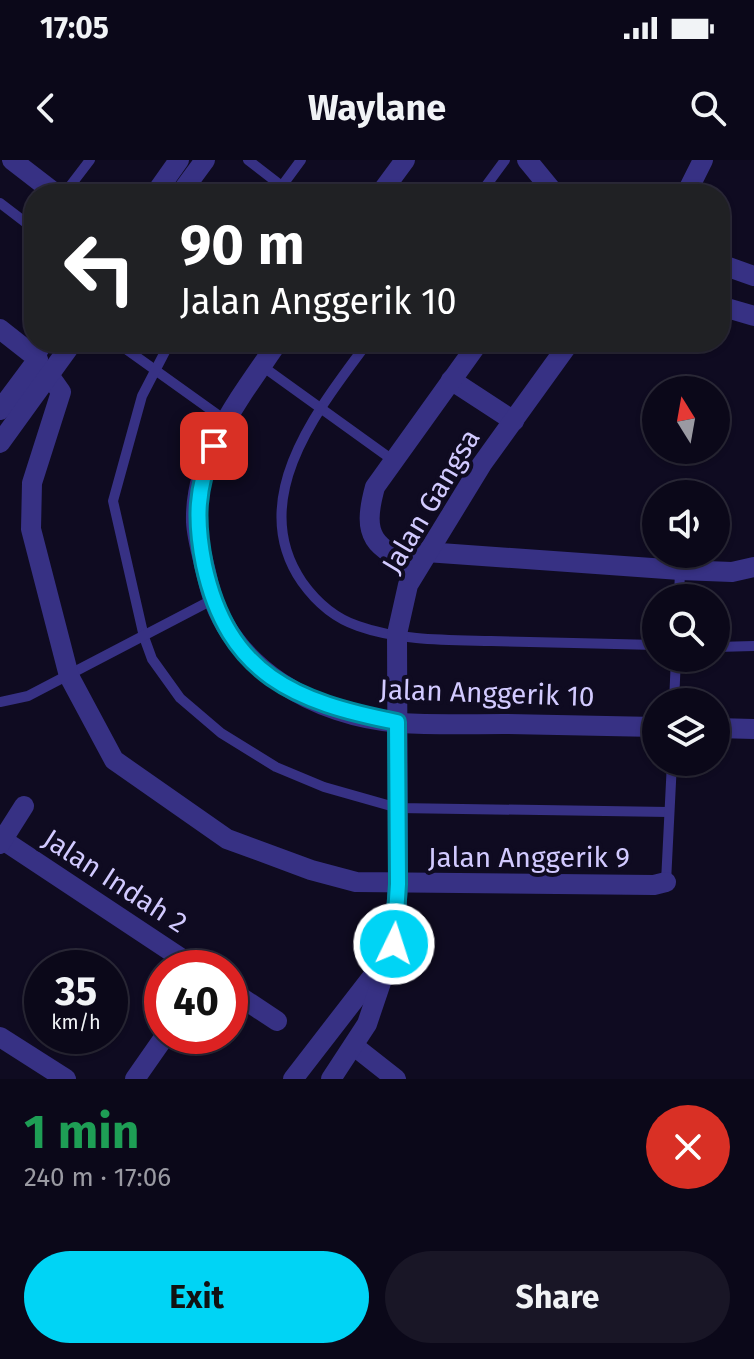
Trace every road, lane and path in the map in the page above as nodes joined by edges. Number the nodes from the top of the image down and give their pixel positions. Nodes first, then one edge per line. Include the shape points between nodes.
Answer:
1 (12, 160) edge
2 (90, 160) edge
3 (179, 160) edge
4 (205, 160) edge
5 (248, 160) edge
6 (301, 160) edge
7 (405, 160) edge
8 (505, 160) edge
9 (527, 160) edge
10 (703, 160) edge
11 (43, 184) edge
12 (72, 184) edge
13 (162, 184) edge
14 (187, 184) edge
15 (273, 184) edge
16 (283, 184) edge
17 (387, 184) edge
18 (487, 184) edge
19 (547, 184) edge
20 (691, 184) edge
21 (0, 203) edge
22 (24, 221) edge
23 (730, 268) edge
24 (754, 276) edge
25 (730, 309) edge
26 (754, 316) edge
27 (0, 329) edge
28 (24, 344) edge
29 (130, 352) edge
30 (164, 352) edge
31 (271, 352) edge
32 (360, 352) edge
33 (472, 352) edge
34 (563, 352) edge
35 (46, 358) edge
36 (262, 366) junction
37 (154, 369) junction
38 (451, 380) junction
39 (319, 407) junction
40 (0, 410) edge
41 (225, 420) junction
42 (514, 421) junction
43 (0, 443) edge
44 (394, 461) junction
45 (422, 560) junction
46 (754, 567) edge
47 (680, 570) junction
48 (680, 584) edge
49 (212, 600) junction
50 (397, 634) junction
51 (144, 637) junction
52 (642, 645) edge
53 (754, 646) edge
54 (730, 647) edge
55 (69, 676) junction
56 (0, 702) edge
57 (397, 722) junction
58 (642, 727) edge
59 (730, 728) edge
60 (754, 729) edge
61 (671, 776) edge
62 (24, 806) dead end
63 (398, 808) junction
64 (669, 812) junction
65 (1, 842) edge
66 (666, 882) joint
67 (398, 884) junction
68 (168, 950) edge
69 (392, 951) junction
70 (248, 1002) edge
71 (277, 1021) dead end
72 (0, 1037) edge
73 (354, 1046) junction
74 (152, 1054) edge
75 (66, 1079) edge
76 (135, 1079) edge
77 (293, 1079) edge
78 (331, 1079) edge
79 (396, 1079) edge

1 - 11 street
2 - 12 lane
3 - 13 street
4 - 14 street
5 - 15 lane
6 - 16 lane
7 - 17 street
8 - 18 lane
9 - 19 street
10 - 20 street
21 - 22 lane
23 - 24 street
25 - 26 street
27 - 28 street
29 - 37 lane
30 - 37 lane
31 - 36 street, Jalan Anggerik 10
32 - 39 lane
33 - 38 street
34 - 42 street, Jalan Gangsa
35 - 40 street
35 - 43 street
35 - 55 street, Jalan Anggerik 9 via 61,392 32,483 29,514
36 - 39 lane
36 - 41 street, Jalan Anggerik 10
37 - 41 lane
37 - 51 lane via 113,501
38 - 42 street
38 - 44 street
39 - 44 lane
39 - 50 lane via 296,451 285,493 286,549 295,572 330,613 360,627
41 - 49 street, Jalan Anggerik 10 via 197,497 196,524
42 - 45 street, Jalan Gangsa
44 - 45 street via 375,487 368,513 371,535 388,553
45 - 47 street
45 - 50 street, Jalan Gangsa via 408,585
46 - 47 street via 732,572
47 - 48 lane
49 - 51 lane
49 - 57 street, Jalan Anggerik 10 via 238,646 286,688 351,713
50 - 52 lane
50 - 57 street, Jalan Gangsa
51 - 55 lane
51 - 63 lane via 167,683 221,733 298,778
53 - 54 lane
55 - 56 lane via 28,696
55 - 67 street, Jalan Anggerik 9 via 114,760 227,839 356,882
57 - 58 street, Jalan Anggerik 10
57 - 63 street, Jalan Gangsa
59 - 60 street
61 - 64 lane
62 - 65 street
63 - 64 lane
63 - 67 street, Jalan Gangsa
64 - 66 lane
65 - 68 street, Jalan Indah 2
66 - 67 street, Jalan Anggerik 9
67 - 69 street, Jalan Gangsa
69 - 73 street, Jalan Gangsa
69 - 77 street
70 - 71 street
72 - 75 street
73 - 78 street, Jalan Gangsa
73 - 79 street
74 - 76 street

